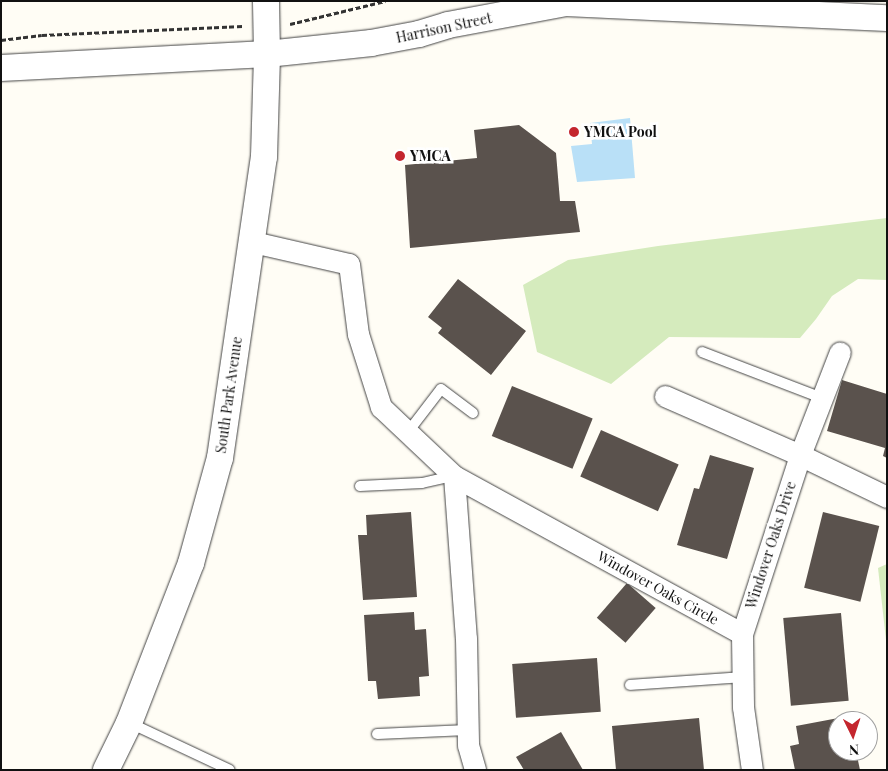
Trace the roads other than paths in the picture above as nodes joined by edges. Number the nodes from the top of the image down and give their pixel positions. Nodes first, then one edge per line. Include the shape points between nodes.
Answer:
1 (266, 1) edge
2 (887, 18) edge
3 (267, 54) junction
4 (1, 68) edge
5 (253, 242) junction
6 (702, 352) dead end
7 (840, 352) dead end
8 (665, 396) dead end
9 (822, 398) junction
10 (473, 413) dead end
11 (408, 432) junction
12 (800, 455) junction
13 (454, 476) junction
14 (360, 486) dead end
15 (887, 497) edge
16 (742, 634) junction
17 (743, 677) junction
18 (630, 685) dead end
19 (129, 723) junction
20 (468, 730) junction
21 (377, 734) dead end
22 (106, 770) edge
23 (230, 770) edge
24 (475, 770) edge
25 (752, 770) edge

1 - 3 street, South Park Avenue
2 - 3 street, Harrison Street via 566,3 371,43
3 - 4 street, Harrison Street
3 - 5 street, South Park Avenue via 264,157
5 - 11 street, Windover Oaks Circle via 348,264 358,334 381,407
5 - 19 street, South Park Avenue via 220,458 191,563
6 - 9 lane
7 - 9 street, Windover Oaks Drive
8 - 12 street
9 - 12 street, Windover Oaks Drive
10 - 11 lane via 441,389
11 - 13 street, Windover Oaks Circle
12 - 15 street
12 - 16 street, Windover Oaks Drive
13 - 14 lane via 422,483
13 - 16 street, Windover Oaks Circle
13 - 20 street via 466,638
16 - 17 street
17 - 18 lane
17 - 25 street via 743,707
19 - 22 street, South Park Avenue
19 - 23 lane
20 - 21 lane
20 - 24 street via 468,745

